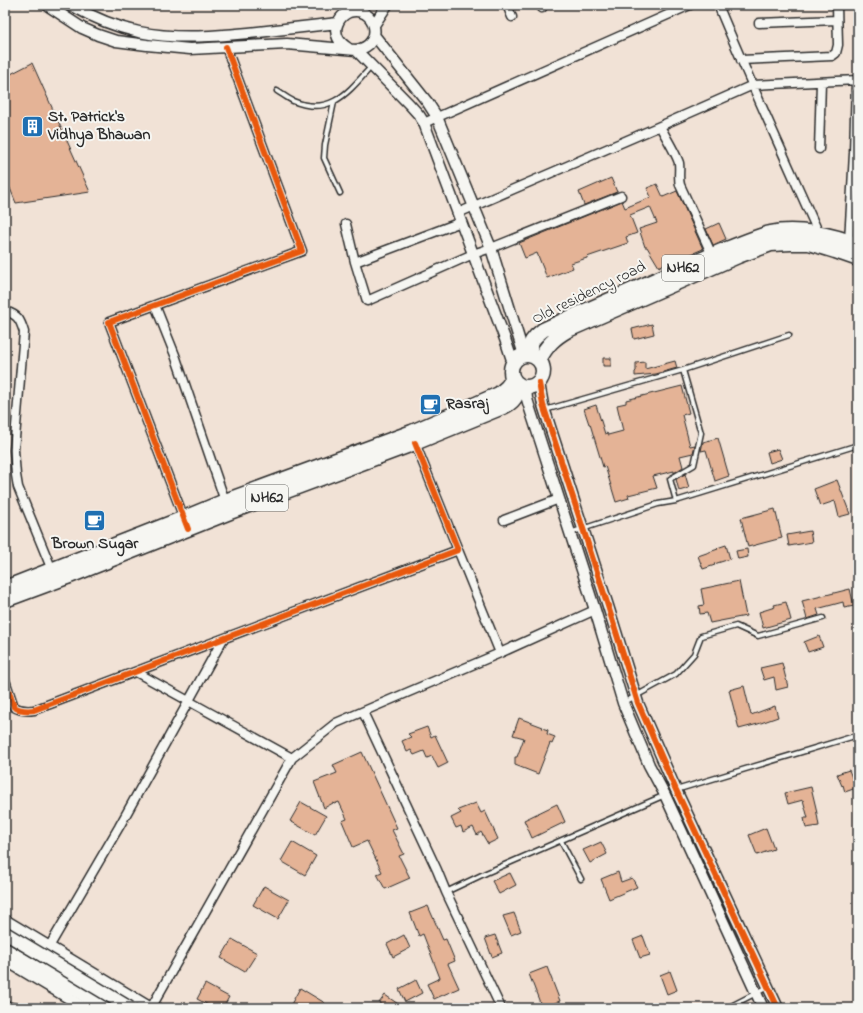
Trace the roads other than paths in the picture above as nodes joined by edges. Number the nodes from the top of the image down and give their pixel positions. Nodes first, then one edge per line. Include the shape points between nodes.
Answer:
1 (47, 5) edge
2 (71, 5) edge
3 (387, 5) edge
4 (506, 5) edge
5 (690, 5) edge
6 (718, 5) edge
7 (837, 5) edge
8 (358, 8) edge
9 (512, 17) dead end
10 (837, 20) junction
11 (338, 23) junction
12 (759, 24) dead end
13 (374, 30) junction
14 (226, 47) junction
15 (352, 49) junction
16 (741, 60) junction
17 (372, 66) junction
18 (857, 81) edge
19 (821, 82) junction
20 (753, 85) junction
21 (277, 91) dead end
22 (334, 102) junction
23 (437, 117) junction
24 (424, 122) junction
25 (660, 126) junction
26 (819, 148) dead end
27 (340, 193) dead end
28 (621, 196) dead end
29 (474, 206) junction
30 (460, 218) junction
31 (346, 224) dead end
32 (819, 234) junction
33 (854, 243) edge
34 (492, 248) junction
35 (473, 254) junction
36 (712, 255) junction
37 (858, 259) edge
38 (355, 262) junction
39 (155, 305) junction
40 (5, 311) edge
41 (790, 335) dead end
42 (526, 358) junction
43 (683, 370) junction
44 (525, 384) junction
45 (545, 410) junction
46 (415, 443) junction
47 (858, 445) edge
48 (559, 499) junction
49 (225, 501) junction
50 (676, 501) junction
51 (504, 520) dead end
52 (186, 523) junction
53 (583, 529) junction
54 (570, 533) junction
55 (458, 550) junction
56 (52, 570) junction
57 (5, 588) edge
58 (5, 600) edge
59 (595, 610) junction
60 (823, 618) dead end
61 (223, 639) junction
62 (500, 653) junction
63 (136, 672) junction
64 (5, 680) edge
65 (636, 696) junction
66 (189, 701) junction
67 (623, 703) junction
68 (363, 712) junction
69 (858, 735) edge
70 (292, 758) junction
71 (676, 790) junction
72 (665, 795) junction
73 (561, 841) junction
74 (581, 879) dead end
75 (446, 892) junction
76 (5, 920) edge
77 (16, 926) junction
78 (5, 933) edge
79 (5, 942) edge
80 (49, 947) junction
81 (5, 949) edge
82 (5, 960) edge
83 (769, 987) junction
84 (756, 993) junction
85 (5, 1004) edge
86 (28, 1008) edge
87 (84, 1008) edge
88 (106, 1008) edge
89 (130, 1008) edge
90 (151, 1008) edge
91 (501, 1008) edge
92 (726, 1008) edge
93 (763, 1008) edge
94 (778, 1008) edge

1 - 14 street via 82,28 116,41 190,49
2 - 11 street via 104,22 138,32 172,36 224,35
3 - 13 street
4 - 9 street
5 - 23 street
6 - 16 street
7 - 10 street
8 - 11 street via 344,15
8 - 13 street via 371,19
10 - 12 street
10 - 16 street via 838,45 836,53 832,56
11 - 15 street via 338,38 342,45
13 - 15 street via 370,44 361,49
13 - 23 street
14 - 15 street via 286,44
14 - 39 street via 302,251
15 - 17 street
16 - 20 street
17 - 22 lane
17 - 24 street
18 - 19 street
18 - 33 street
19 - 20 street
19 - 26 street
20 - 25 street
20 - 32 street
21 - 22 lane via 292,101 308,105 318,106
22 - 27 lane via 324,158
23 - 24 street
23 - 29 street
24 - 30 street
25 - 29 street
25 - 36 street via 678,159 680,185
28 - 34 street
29 - 30 street
29 - 34 street
30 - 35 street
30 - 38 street
31 - 38 street
32 - 33 highway, Old residency road / NH62
32 - 36 highway, Old residency road / NH62 via 790,230 770,233
34 - 35 street
34 - 42 street
35 - 38 street via 367,301
35 - 42 street via 505,339
36 - 42 highway, Old residency road / NH62 via 544,330 532,341
37 - 42 highway, Old residency road / NH62 via 809,244 771,244 568,330 557,336 544,350
39 - 49 street via 175,355
39 - 52 street via 109,322
40 - 56 street via 14,314 20,320 24,332 14,450 18,487
41 - 43 lane
42 - 44 highway, NH62 via 511,368 511,374
42 - 44 highway, NH62 via 543,365 544,371 542,377
43 - 45 lane
43 - 50 lane via 701,433 694,465 670,479
44 - 45 street via 541,397
44 - 46 highway, NH62 via 509,404
44 - 48 street via 530,409
44 - 49 highway, NH62 via 507,387 499,394 412,432
45 - 53 street
46 - 52 highway, NH62 via 230,512
46 - 55 street
47 - 50 lane
48 - 51 street
48 - 54 street
49 - 52 highway, NH62
50 - 53 lane via 658,504
52 - 56 highway, NH62
52 - 58 highway, NH62 via 67,577
53 - 54 lane
53 - 65 street
54 - 59 street
55 - 61 street
55 - 62 street
56 - 57 highway, NH62
59 - 62 street
59 - 67 street
60 - 65 lane via 758,636 736,626 701,636 694,654 676,674
61 - 63 street
61 - 66 street
62 - 68 street
63 - 64 street via 26,711 14,707
63 - 66 street
65 - 67 lane
65 - 71 street
66 - 70 street
66 - 80 street
67 - 72 street
68 - 70 street via 336,723
68 - 75 street
69 - 71 lane
70 - 90 street
71 - 83 street
72 - 73 lane
72 - 84 street
73 - 74 lane
73 - 75 lane
75 - 91 street
76 - 77 street
77 - 79 lane
77 - 80 street
78 - 89 main road, bridge
80 - 90 street
81 - 88 main road
82 - 87 street
83 - 84 lane
83 - 94 street
84 - 92 lane
84 - 93 street
85 - 86 lane

